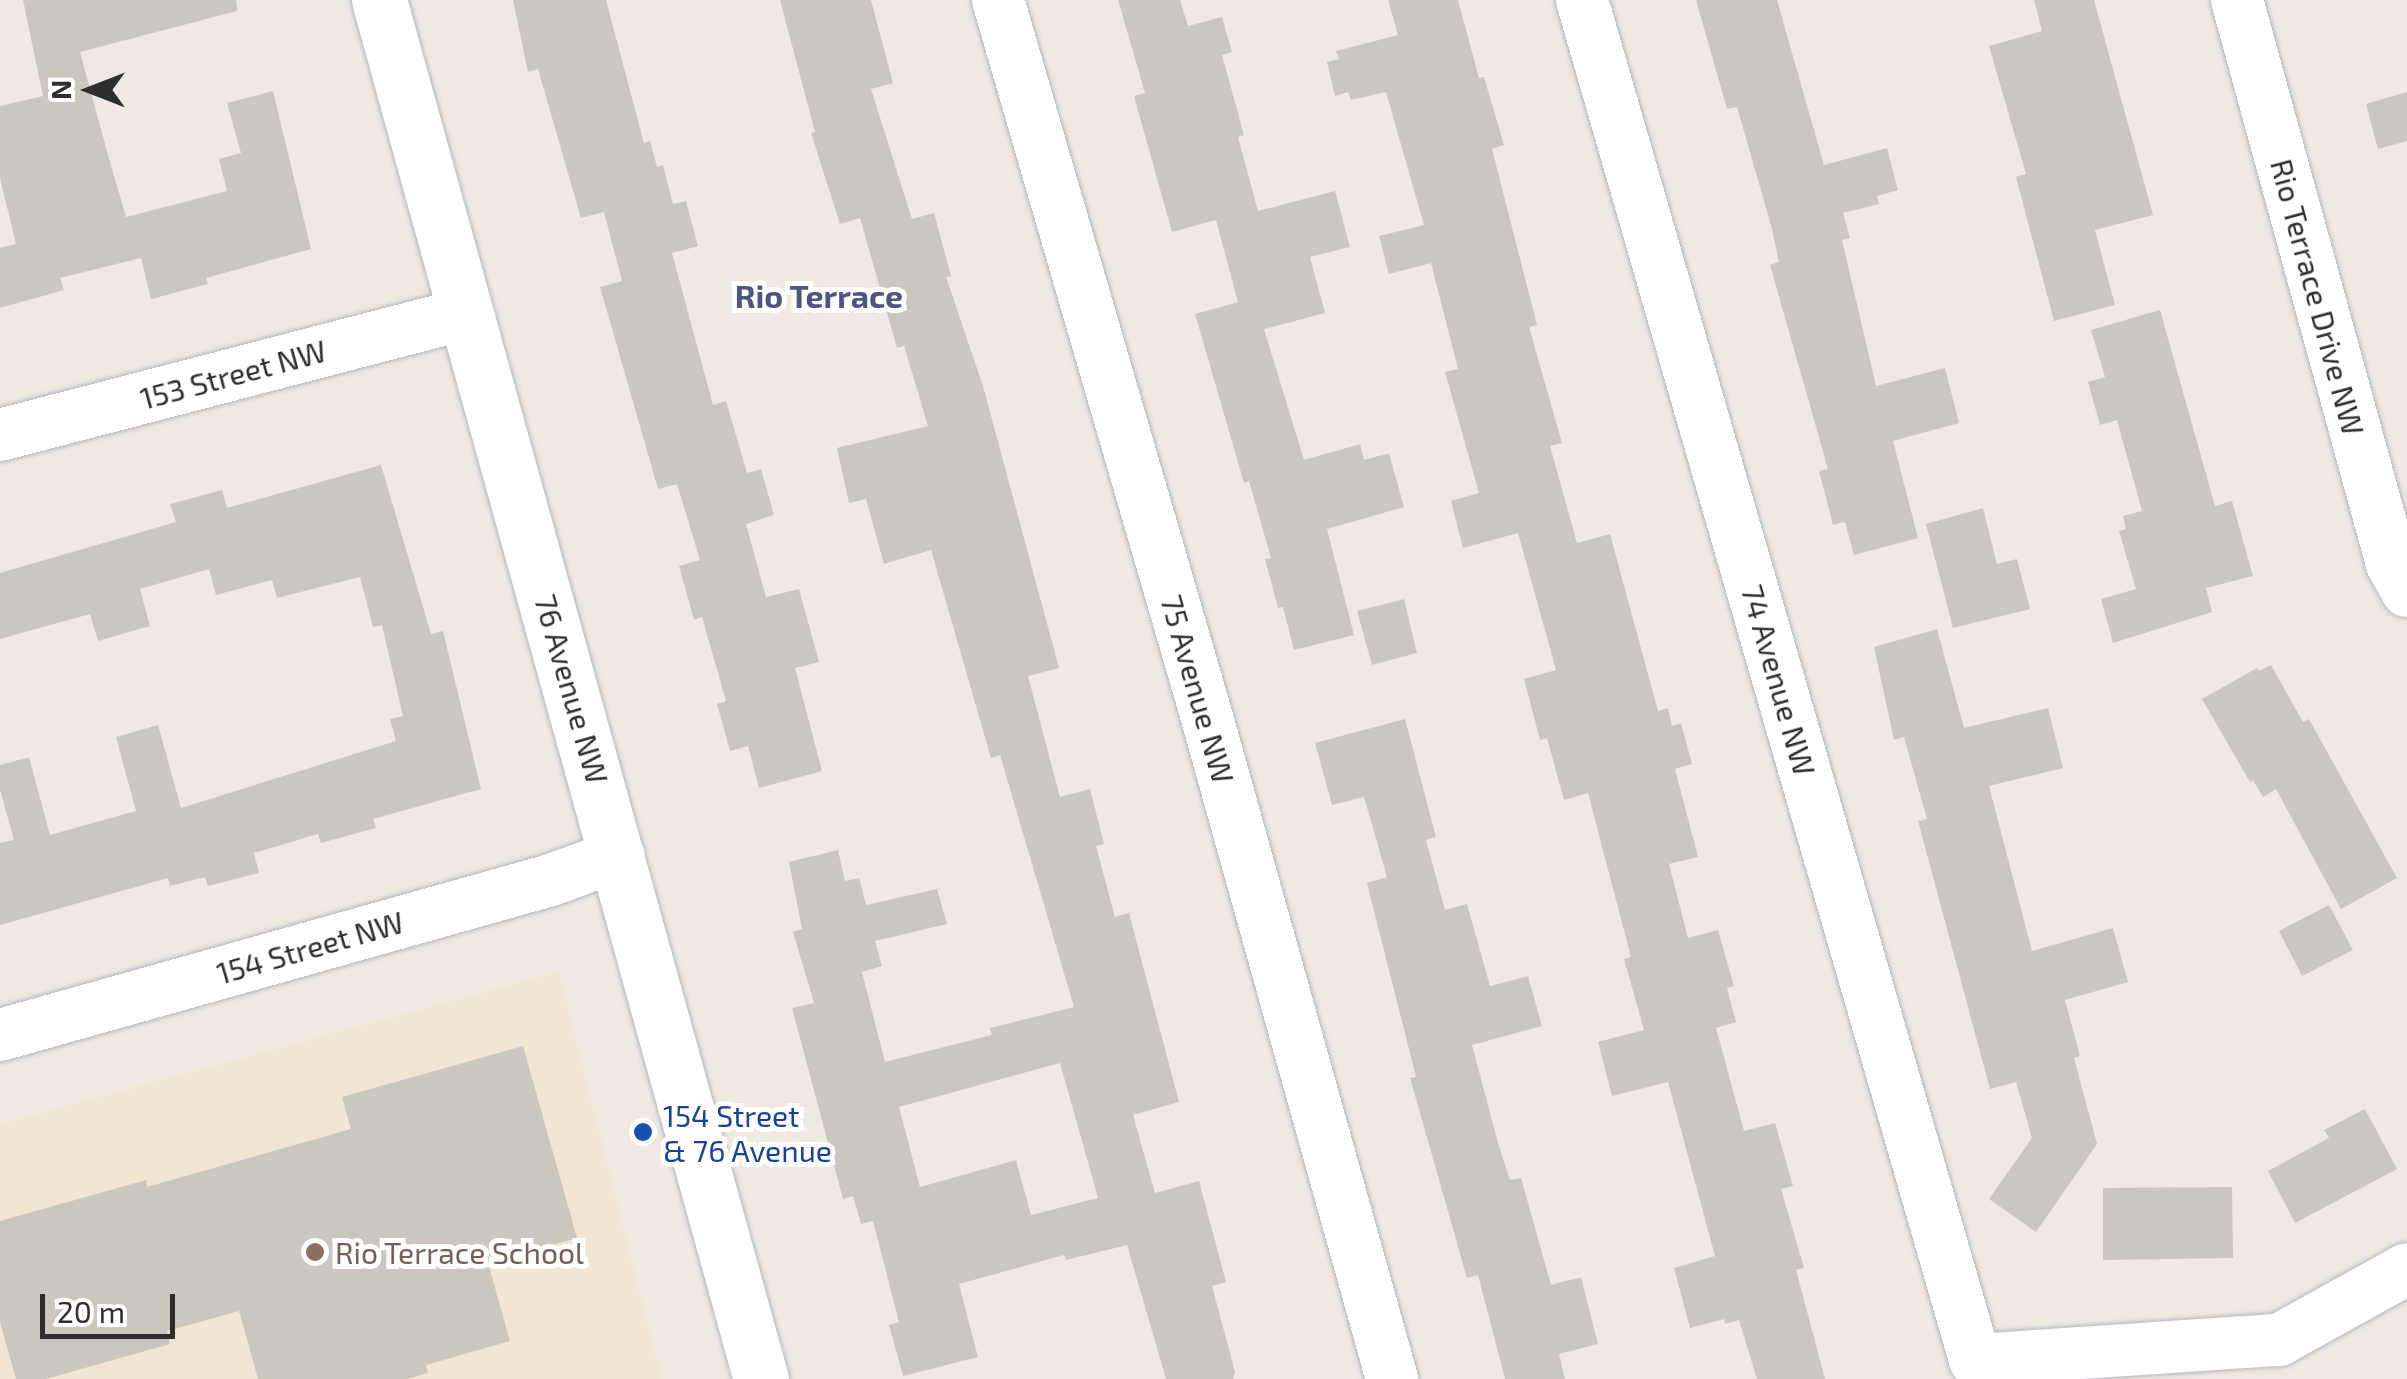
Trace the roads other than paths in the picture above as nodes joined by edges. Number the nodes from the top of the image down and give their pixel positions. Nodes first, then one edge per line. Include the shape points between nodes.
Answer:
1 (378, 0) edge
2 (998, 0) edge
3 (1582, 0) edge
4 (2236, 0) edge
5 (466, 314) junction
6 (0, 434) edge
7 (2407, 591) edge
8 (619, 855) junction
9 (0, 1034) edge
10 (2407, 1269) edge
11 (761, 1379) edge
12 (1392, 1379) edge

1 - 5 street, 76 Avenue NW
2 - 12 street, 75 Avenue NW
3 - 10 street, 74 Avenue NW via 1975,1360 2280,1340
4 - 7 street, Rio Terrace Drive NW via 2392,564
5 - 6 street, 153 Street NW
5 - 8 street, 76 Avenue NW
8 - 9 street, 154 Street NW via 551,880
8 - 11 street, 76 Avenue NW

